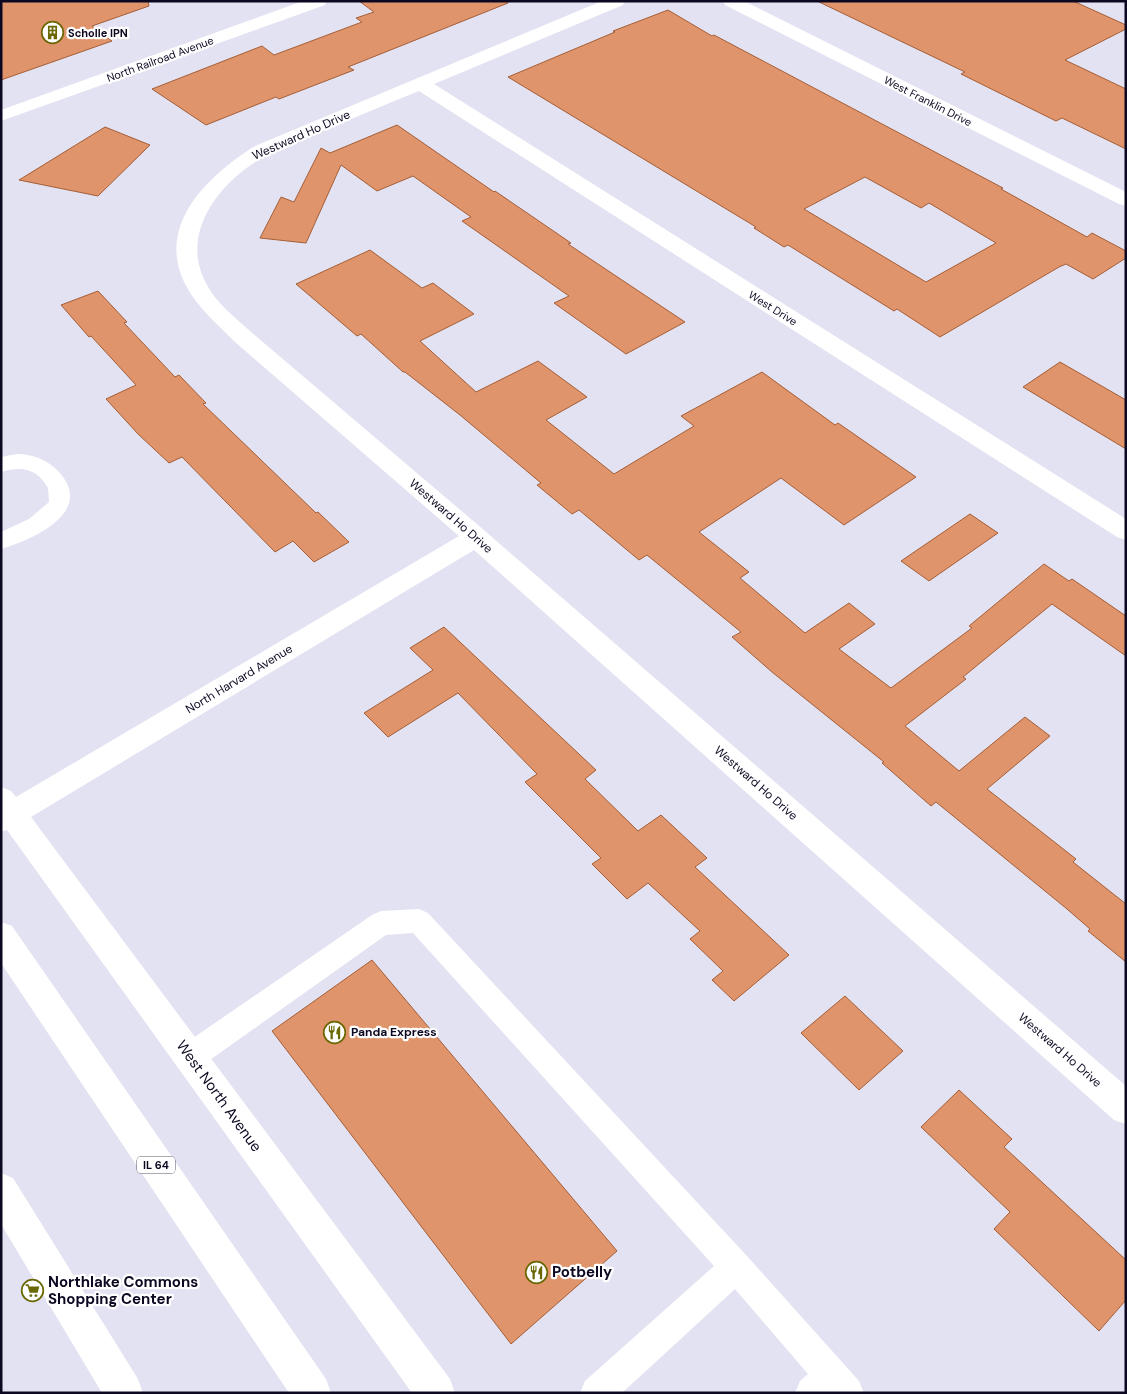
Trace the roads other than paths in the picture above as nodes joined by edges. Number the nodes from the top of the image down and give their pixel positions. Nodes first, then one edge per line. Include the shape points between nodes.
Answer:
1 (319, 1) edge
2 (617, 1) edge
3 (731, 1) edge
4 (420, 84) junction
5 (1, 116) edge
6 (1126, 200) edge
7 (1, 465) edge
8 (1126, 531) edge
9 (476, 538) junction
10 (1, 541) edge
11 (5, 811) edge
12 (1, 936) edge
13 (190, 1057) junction
14 (1126, 1108) edge
15 (1, 1190) edge
16 (736, 1267) junction
17 (830, 1387) edge
18 (124, 1393) edge
19 (312, 1393) edge
20 (436, 1393) edge
21 (597, 1393) edge

1 - 5 street, North Railroad Avenue
2 - 4 street, Westward Ho Drive
3 - 6 street, West Franklin Drive
4 - 8 street, West Drive
4 - 9 street, Westward Ho Drive via 262,150 238,165 203,199 194,216 187,239 188,263 194,282 218,313
7 - 10 lane via 30,462 41,468 62,493 56,510 49,516
9 - 11 street, North Harvard Avenue
9 - 14 street, Westward Ho Drive
11 - 13 street, West North Avenue
12 - 19 street, IL 64
13 - 16 lane via 381,923 420,921
13 - 20 street, West North Avenue
15 - 18 street
16 - 17 lane
16 - 21 lane

